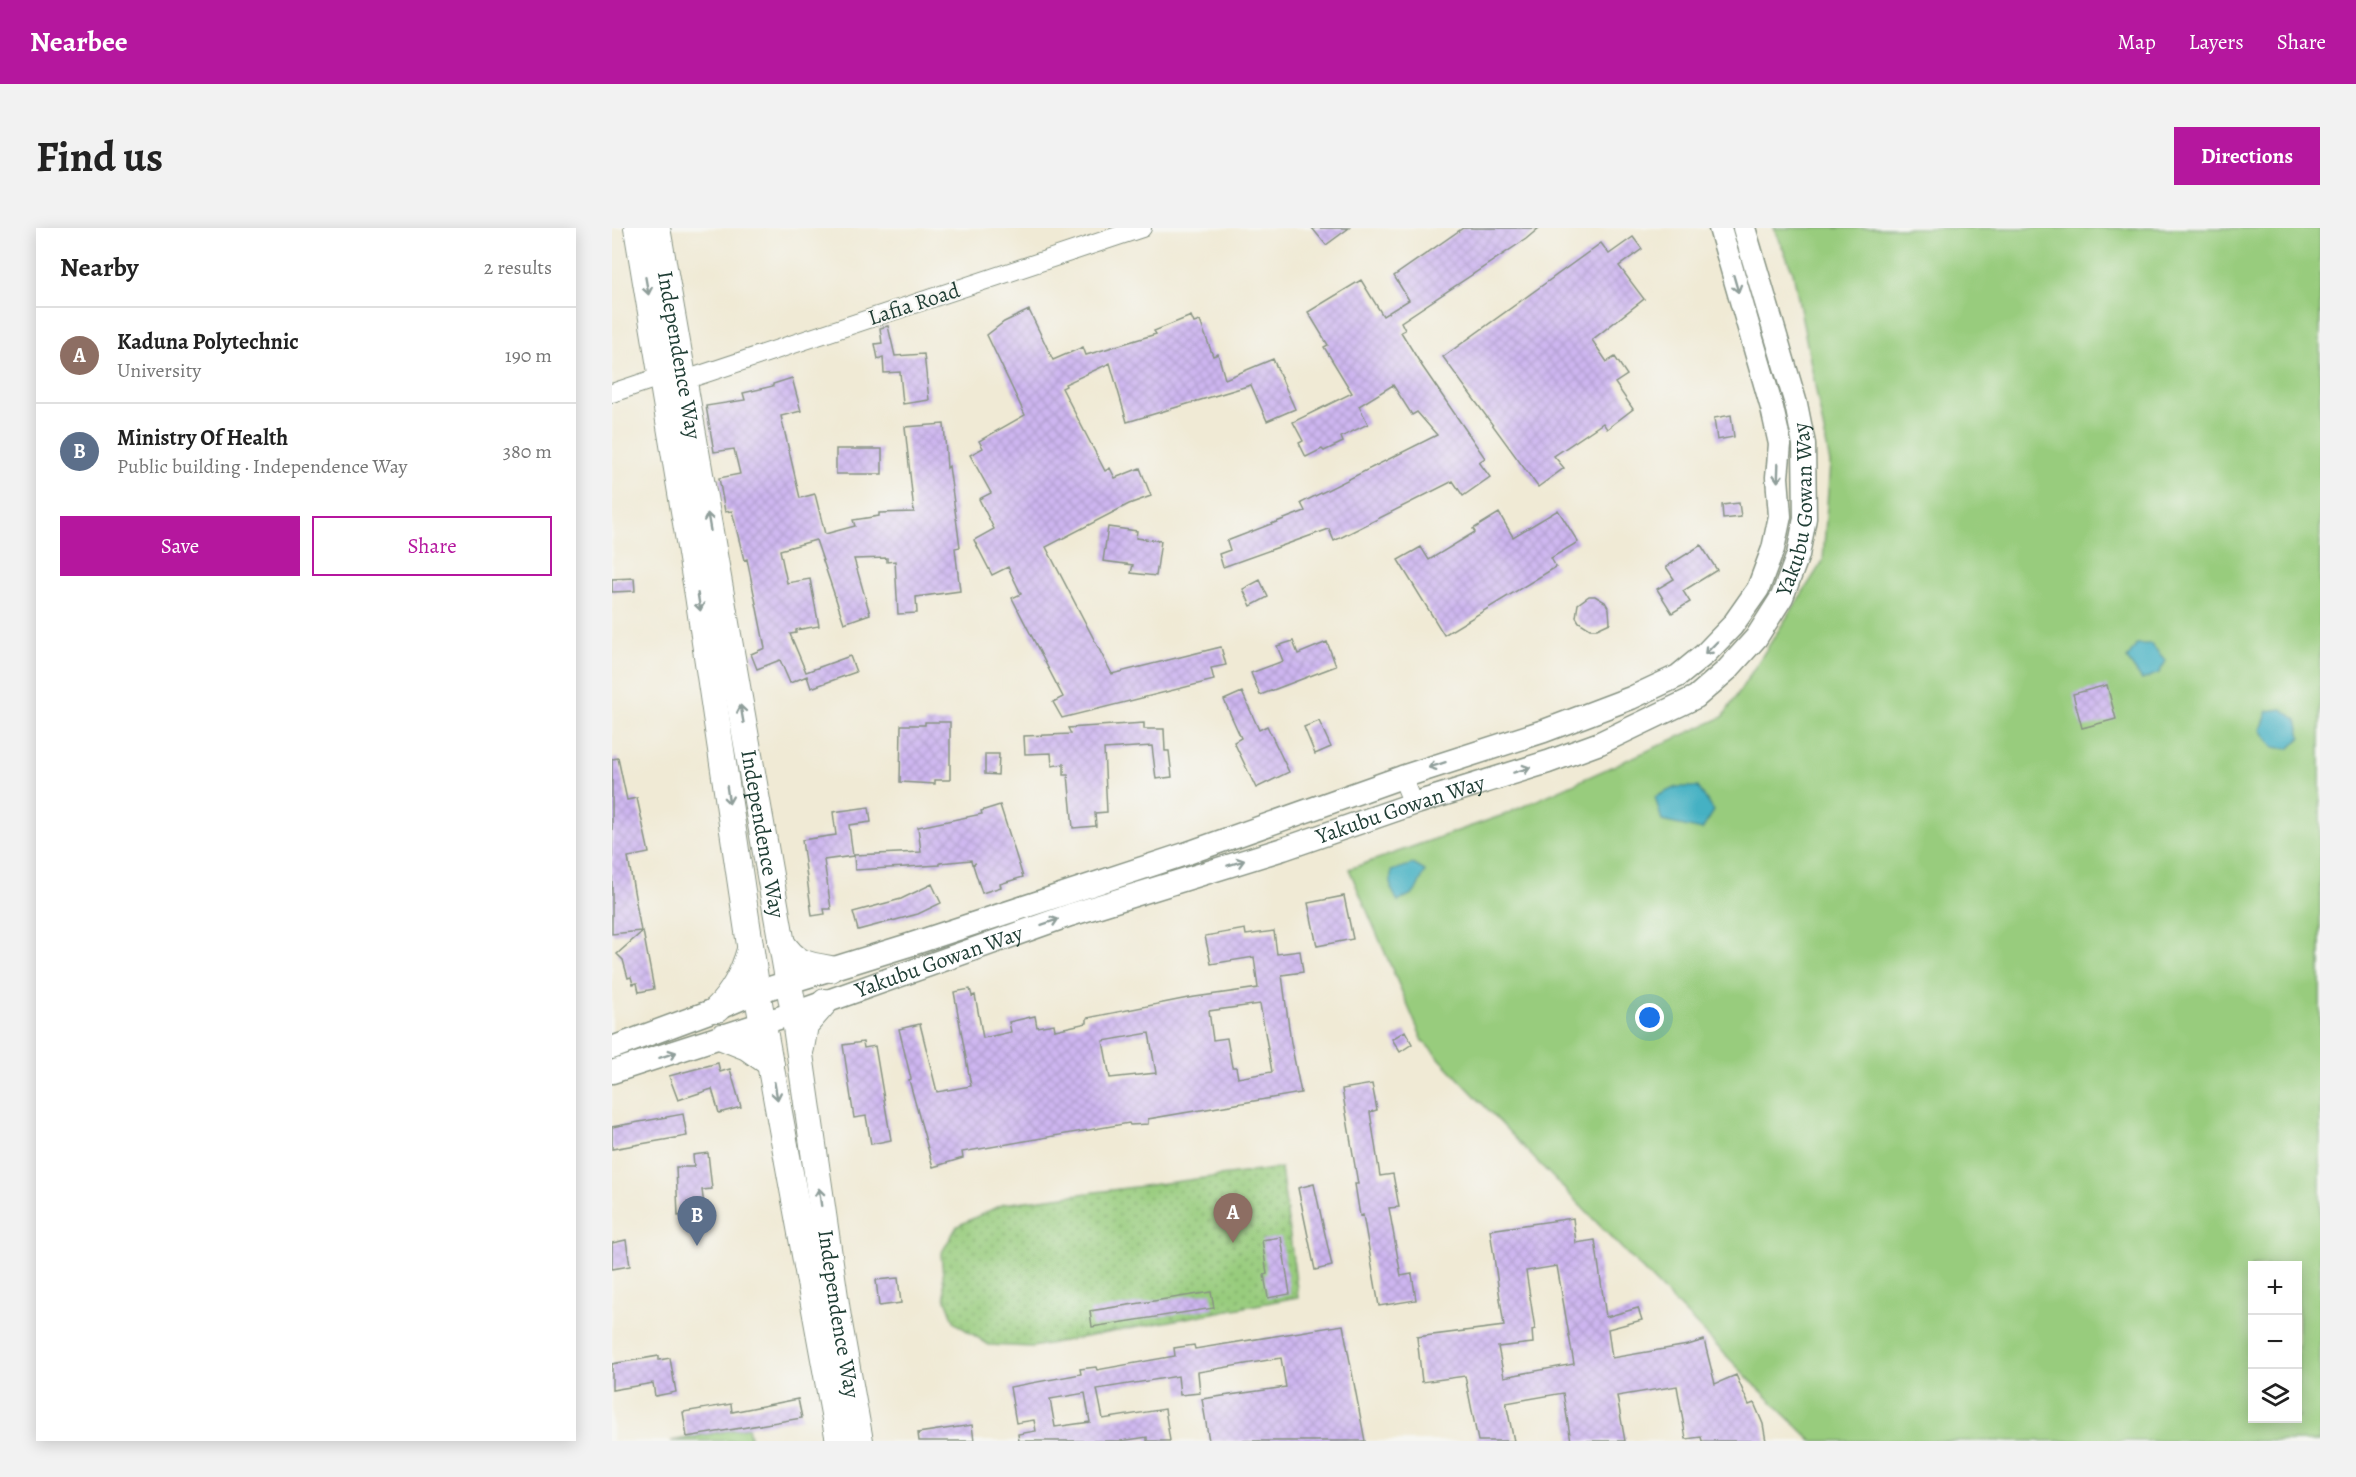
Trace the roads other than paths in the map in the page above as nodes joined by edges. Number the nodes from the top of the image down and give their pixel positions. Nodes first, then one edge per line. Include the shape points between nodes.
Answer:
1 (637, 228) edge
2 (657, 228) edge
3 (1142, 228) edge
4 (1720, 228) edge
5 (1744, 228) edge
6 (674, 378) junction
7 (612, 393) edge
8 (1402, 777) junction
9 (1413, 804) junction
10 (781, 942) junction
11 (750, 947) junction
12 (831, 969) junction
13 (788, 982) junction
14 (757, 992) junction
15 (825, 1002) junction
16 (717, 1010) junction
17 (794, 1013) junction
18 (764, 1023) junction
19 (722, 1037) junction
20 (612, 1048) edge
21 (799, 1054) junction
22 (771, 1064) junction
23 (612, 1072) edge
24 (839, 1441) edge
25 (860, 1441) edge

1 -> 6 main road, Independence Way
2 - 6 main road, Independence Way
3 - 6 street, Lafia Road
4 -> 8 street, Yakubu Gowan Way via 1780,444 1780,516 1758,589 1732,626 1678,676 1544,731
9 -> 5 street, Yakubu Gowan Way via 1600,743 1696,697 1756,638 1782,597 1805,518 1804,444 1782,352
6 - 7 street, Lafia Road
10 -> 6 main road, Independence Way
6 -> 11 main road, Independence Way via 700,606
8 - 9 street
8 - 12 street, Yakubu Gowan Way via 1185,854
15 -> 9 street, Yakubu Gowan Way via 1070,915
10 - 12 main road via 790,956 805,966
10 - 13 main road, Independence Way
11 - 14 main road, Independence Way
11 - 16 main road via 742,975
12 - 13 street, Yakubu Gowan Way
13 - 14 street, Yakubu Gowan Way
13 - 17 main road, Independence Way
14 - 16 street, Yakubu Gowan Way
14 - 18 main road, Independence Way
15 - 17 street, Yakubu Gowan Way
15 - 21 main road via 805,1025
16 - 20 street, Yakubu Gowan Way
17 - 18 street, Yakubu Gowan Way
17 - 21 main road, Independence Way
18 - 19 street, Yakubu Gowan Way
18 - 22 main road, Independence Way
19 - 22 main road via 747,1047
23 -> 19 street, Yakubu Gowan Way
25 -> 21 main road, Independence Way
22 -> 24 main road, Independence Way

